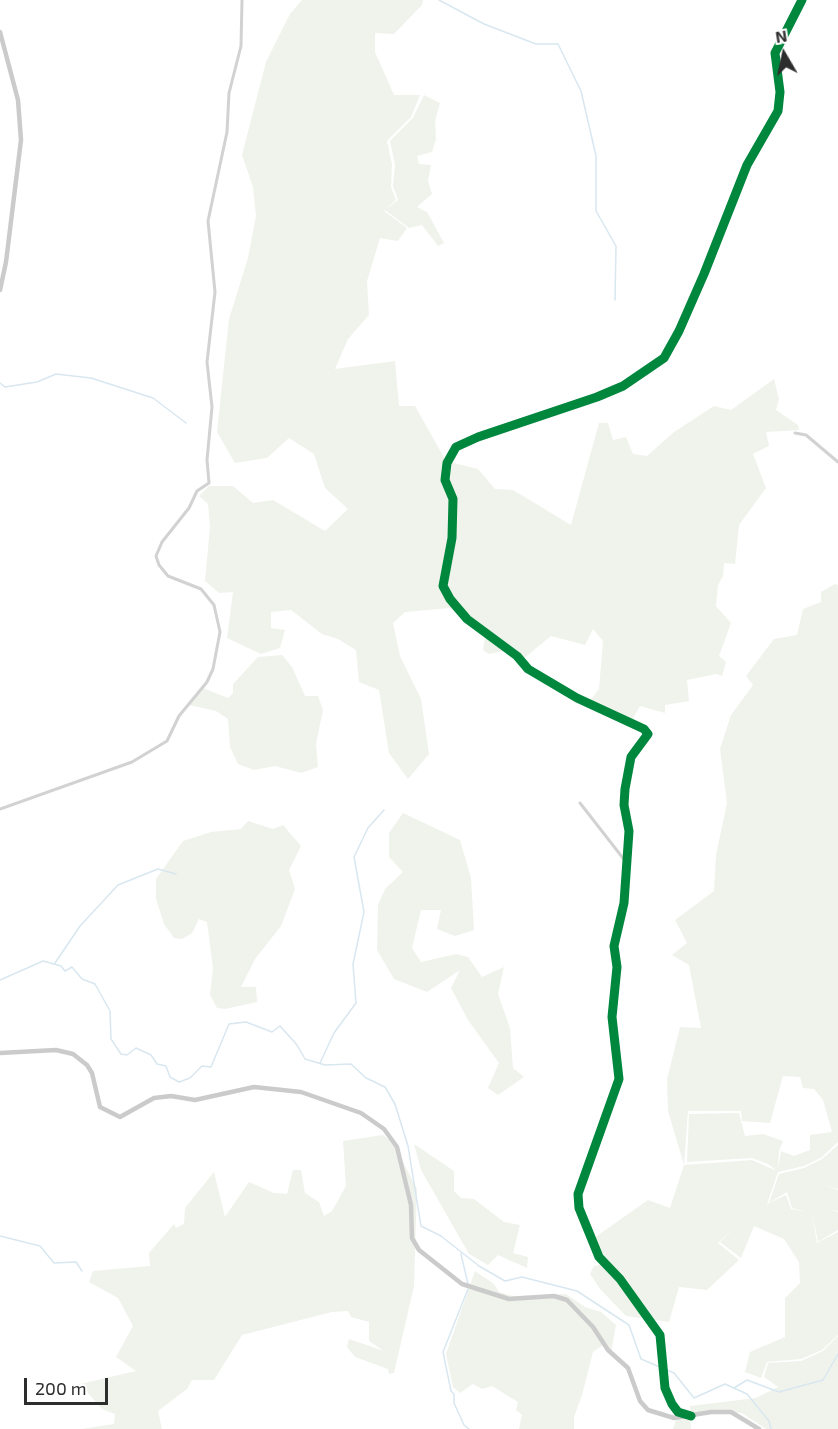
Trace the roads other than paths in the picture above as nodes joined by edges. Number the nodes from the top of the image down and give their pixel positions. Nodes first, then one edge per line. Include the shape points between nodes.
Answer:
1 (242, 0) edge
2 (802, 0) edge
3 (0, 32) edge
4 (0, 290) edge
5 (795, 433) dead end
6 (838, 462) edge
7 (580, 803) dead end
8 (0, 809) edge
9 (626, 861) junction
10 (0, 1053) edge
11 (690, 1416) junction
12 (759, 1429) edge

1 - 8 street via 241,46 229,93 227,132 208,221 215,292 207,362 212,407 209,483 197,491 156,556 168,576 192,584 211,599 220,632 215,663 207,682 179,716 167,741 132,762
2 - 9 street via 775,53 778,111 739,183 704,274 663,358 623,386 456,447 447,463 445,480 453,499 452,538 443,586 450,599 467,619 517,656 528,669 648,734 631,757 628,772 624,806 629,831
3 - 4 street via 18,100 21,140
5 - 6 street via 806,435
7 - 9 street
9 - 11 street via 624,903 614,955 617,967 612,1017 620,1079 581,1180 579,1208 598,1257 620,1279 660,1335 665,1388 678,1412
10 - 11 street via 56,1050 73,1054 92,1072 100,1107 120,1117 154,1098 195,1100 259,1087 301,1092 361,1113 384,1129 397,1147 411,1205 416,1248 462,1284 509,1299 554,1296 567,1300 628,1368 643,1406 660,1416
11 - 12 street via 731,1412

